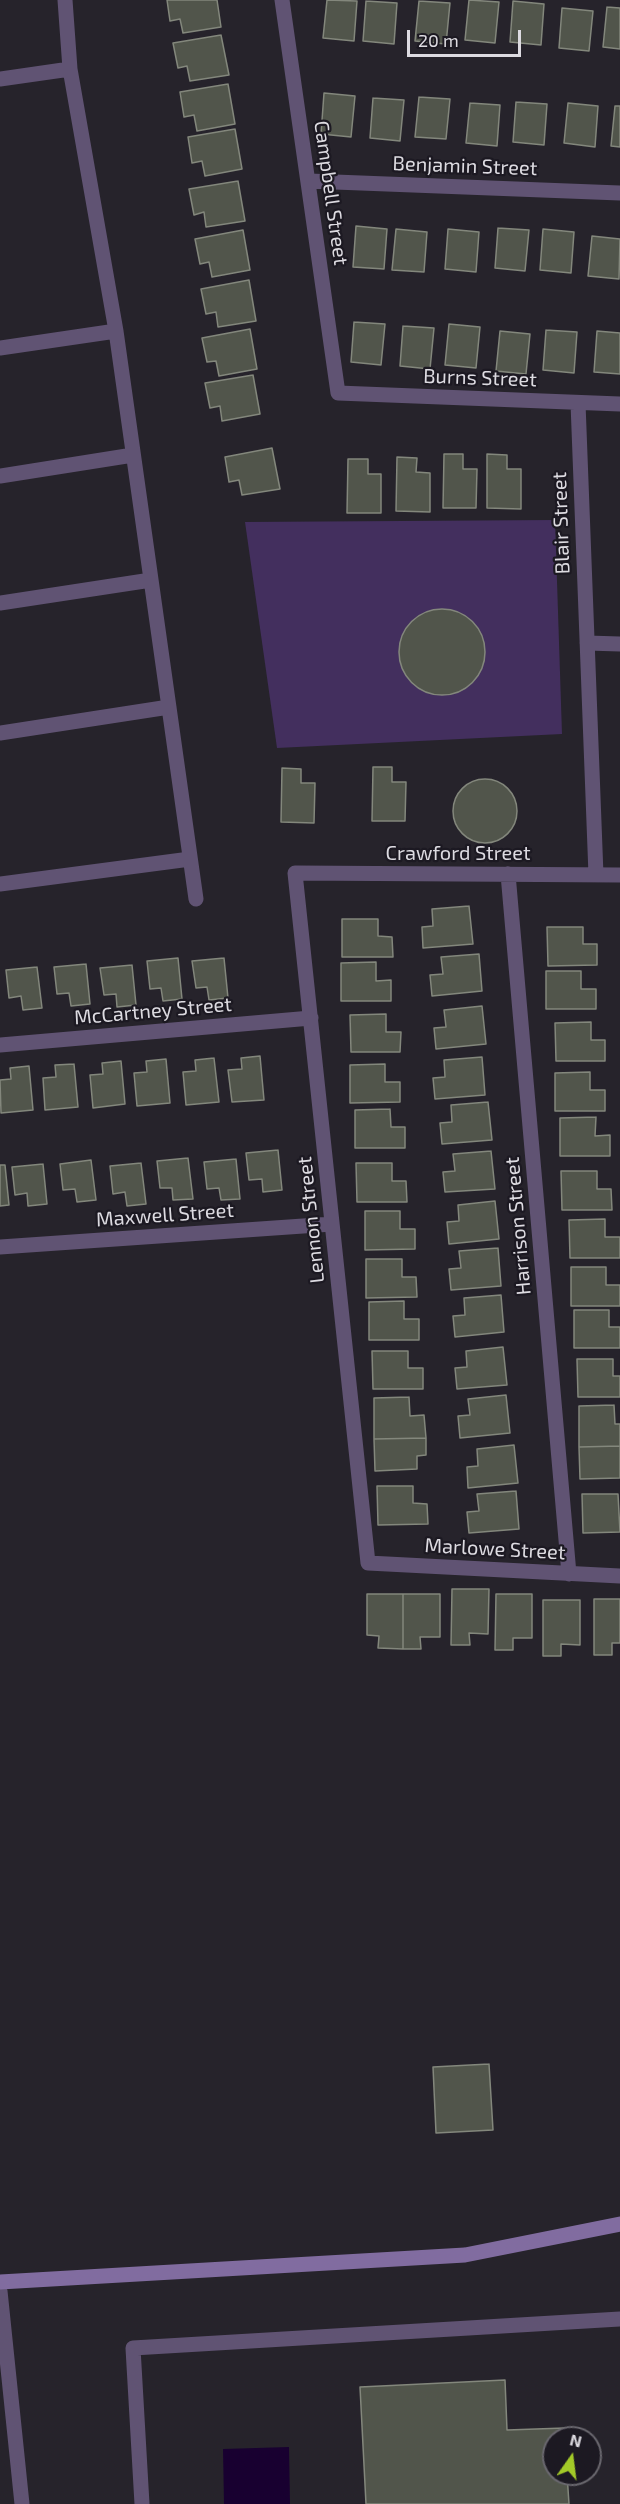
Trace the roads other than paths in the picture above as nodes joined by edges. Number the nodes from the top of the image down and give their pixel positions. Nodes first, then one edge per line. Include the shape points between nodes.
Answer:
1 (65, 0) edge
2 (282, 0) edge
3 (70, 69) junction
4 (0, 79) edge
5 (309, 181) junction
6 (620, 193) edge
7 (116, 331) junction
8 (0, 348) edge
9 (338, 393) joint
10 (578, 403) junction
11 (620, 404) edge
12 (133, 455) junction
13 (0, 476) edge
14 (151, 580) junction
15 (0, 603) edge
16 (587, 643) junction
17 (620, 644) edge
18 (169, 707) junction
19 (0, 733) edge
20 (190, 860) junction
21 (295, 873) joint
22 (508, 874) junction
23 (596, 875) junction
24 (620, 875) edge
25 (0, 884) edge
26 (196, 899) dead end
27 (310, 1018) junction
28 (0, 1045) edge
29 (332, 1224) junction
30 (0, 1247) edge
31 (368, 1563) joint
32 (569, 1574) junction
33 (620, 1576) edge
34 (620, 2224) edge
35 (0, 2282) edge
36 (0, 2290) edge
37 (620, 2319) edge
38 (21, 2504) edge
39 (142, 2504) edge

1 - 3 street
2 - 5 street, Campbell Street
3 - 4 street
3 - 7 street
5 - 6 street, Benjamin Street
5 - 9 street, Campbell Street
7 - 8 street
7 - 12 street
9 - 10 street, Burns Street
10 - 11 street, Burns Street
10 - 16 street, Blair Street
12 - 13 street
12 - 14 street
14 - 15 street
14 - 18 street
16 - 17 street
16 - 23 street, Blair Street
18 - 19 street
18 - 20 street
20 - 25 street
20 - 26 street
21 - 22 street, Crawford Street
21 - 27 street, Lennon Street
22 - 23 street, Crawford Street
22 - 32 street, Harrison Street
23 - 24 street, Crawford Street
27 - 28 street, McCartney Street
27 - 29 street, Lennon Street
29 - 30 street, Maxwell Street
29 - 31 street, Lennon Street
31 - 32 street, Marlowe Street
32 - 33 street, Marlowe Street
34 - 35 street via 465,2255
36 - 38 street
37 - 39 street via 133,2348

